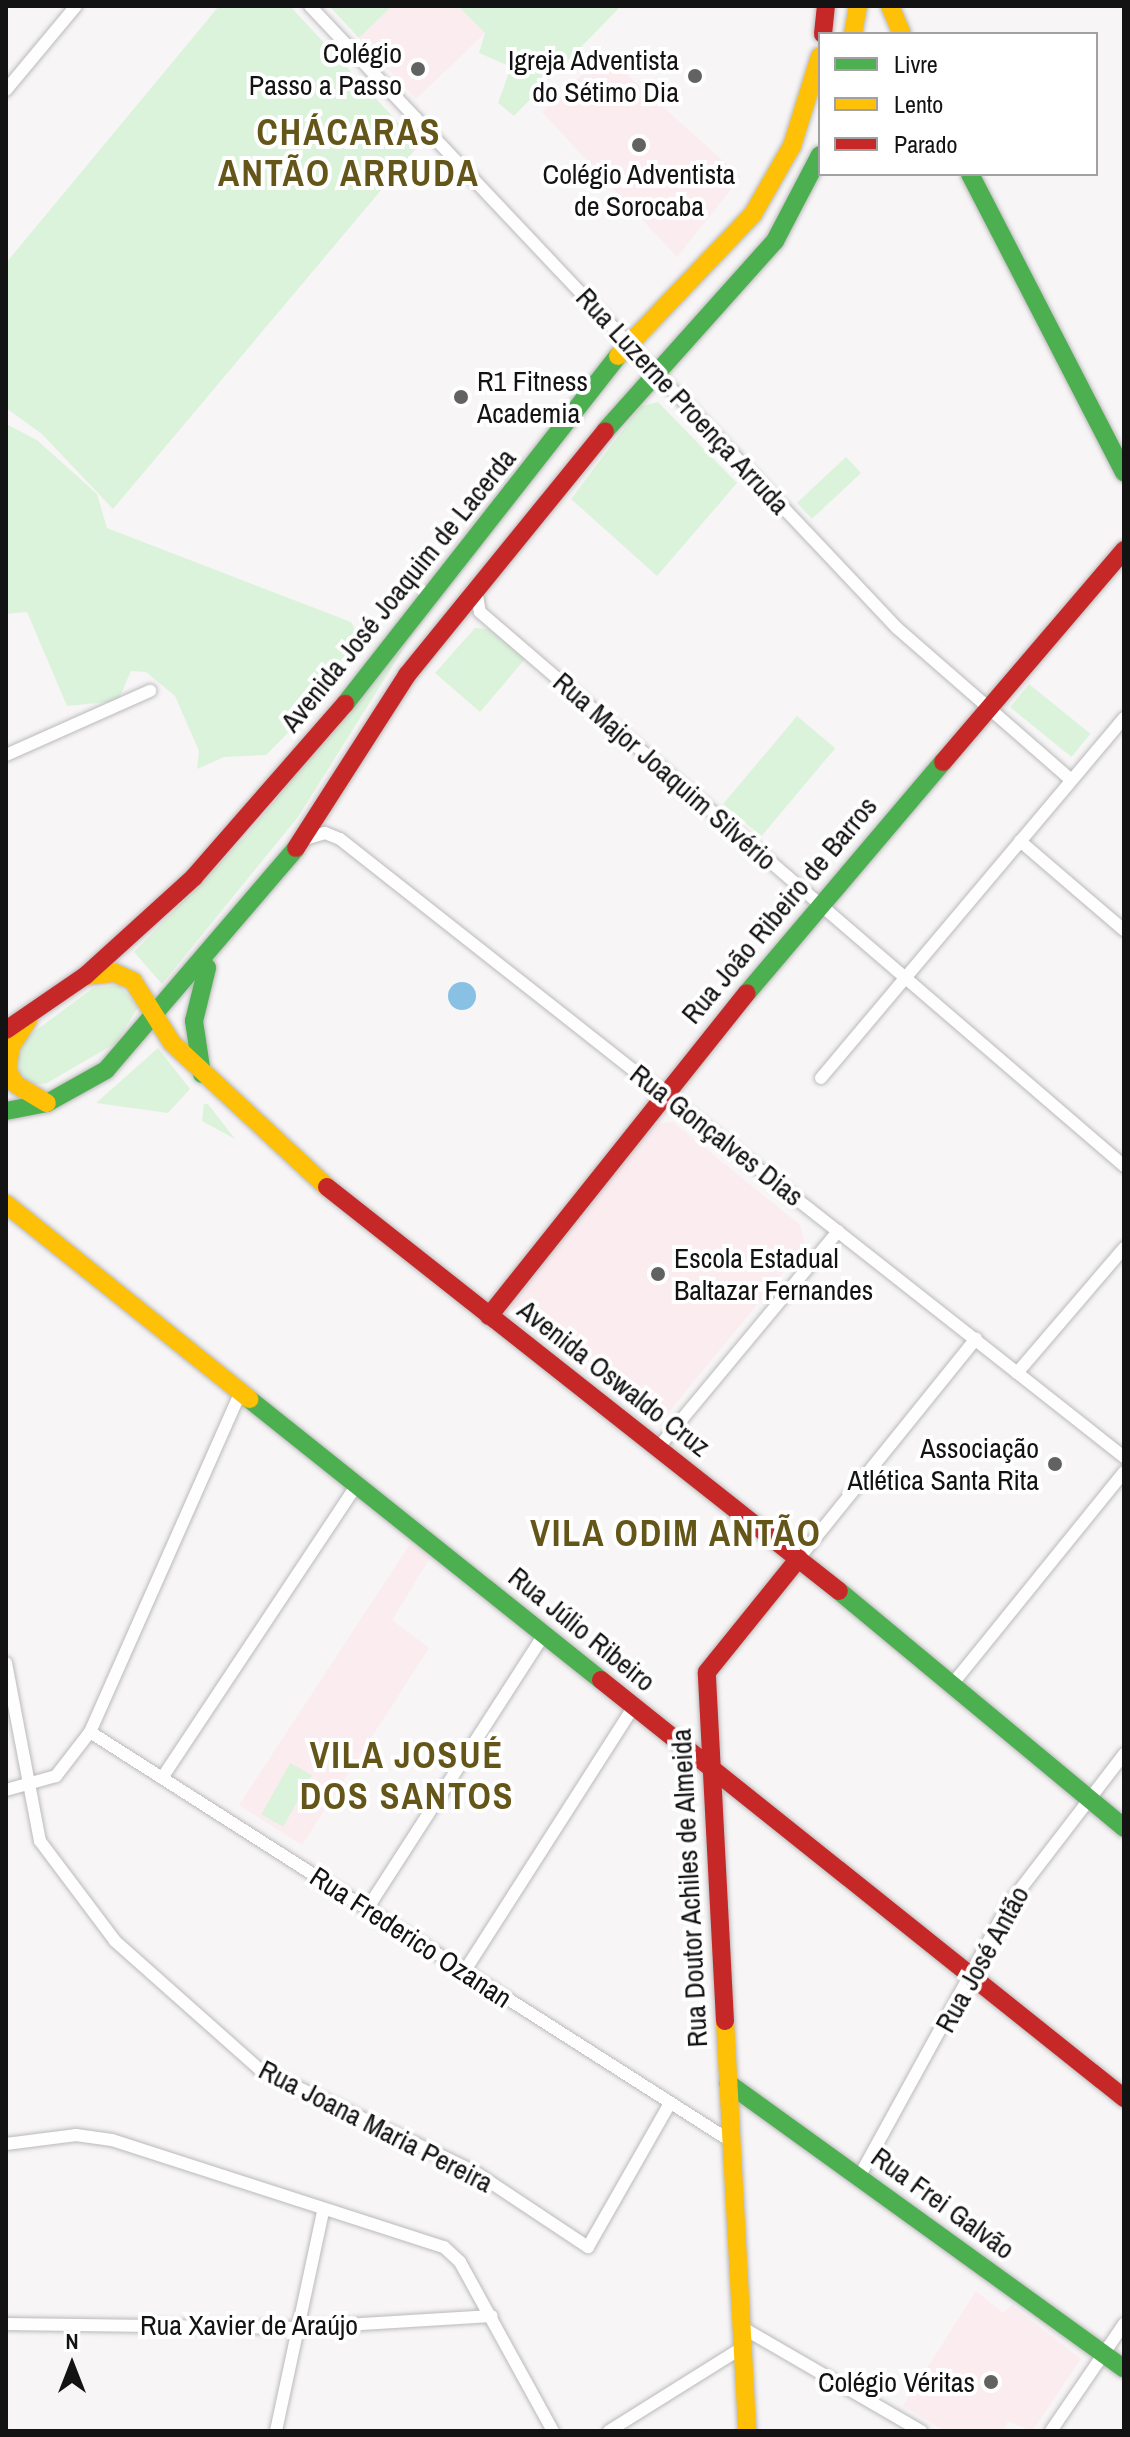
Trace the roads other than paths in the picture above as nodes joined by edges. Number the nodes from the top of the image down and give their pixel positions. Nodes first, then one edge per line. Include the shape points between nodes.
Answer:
1 (76, 6) edge
2 (310, 6) edge
3 (826, 6) edge
4 (858, 6) edge
5 (890, 6) edge
6 (823, 32) edge
7 (853, 32) edge
8 (901, 32) edge
9 (818, 62) edge
10 (6, 90) edge
11 (816, 173) edge
12 (971, 176) edge
13 (629, 342) junction
14 (654, 370) junction
15 (1123, 467) edge
16 (1124, 550) edge
17 (477, 588) junction
18 (150, 691) dead end
19 (986, 710) junction
20 (1124, 718) edge
21 (6, 755) edge
22 (1071, 780) junction
23 (302, 840) junction
24 (1020, 841) junction
25 (820, 904) junction
26 (1124, 930) edge
27 (215, 950) junction
28 (85, 976) junction
29 (904, 979) junction
30 (37, 1008) junction
31 (155, 1019) junction
32 (6, 1030) edge
33 (202, 1074) junction
34 (821, 1078) dead end
35 (663, 1092) junction
36 (47, 1103) junction
37 (6, 1111) edge
38 (1124, 1166) edge
39 (6, 1204) edge
40 (838, 1231) junction
41 (1124, 1248) edge
42 (489, 1316) junction
43 (976, 1339) junction
44 (1017, 1373) junction
45 (241, 1392) junction
46 (658, 1448) junction
47 (1124, 1457) edge
48 (1124, 1472) edge
49 (357, 1484) junction
50 (799, 1558) junction
51 (544, 1634) junction
52 (6, 1663) edge
53 (954, 1682) junction
54 (634, 1706) junction
55 (90, 1732) junction
56 (1124, 1754) edge
57 (708, 1766) junction
58 (162, 1778) junction
59 (28, 1786) junction
60 (6, 1790) edge
61 (1087, 1798) junction
62 (1124, 1828) edge
63 (367, 1909) junction
64 (464, 1972) junction
65 (972, 1976) junction
66 (728, 2083) junction
67 (1124, 2098) edge
68 (670, 2103) junction
69 (732, 2142) junction
70 (6, 2144) edge
71 (859, 2177) junction
72 (323, 2212) junction
73 (492, 2316) junction
74 (6, 2324) edge
75 (1124, 2324) edge
76 (297, 2328) junction
77 (744, 2337) junction
78 (1104, 2354) junction
79 (1124, 2369) edge
80 (276, 2431) edge
81 (553, 2431) edge
82 (609, 2431) edge
83 (747, 2431) edge
84 (921, 2431) edge
85 (1051, 2431) edge

1 - 10 street
2 - 13 street, Rua Luzerne Proença Arruda
3 - 6 main road
4 - 7 main road
5 - 8 main road
9 - 13 main road, Avenida José Joaquim de Lacerda via 792,146 753,214
11 - 14 main road via 775,241
12 - 15 main road
13 - 14 street, Rua Luzerne Proença Arruda
13 - 28 main road, Avenida José Joaquim de Lacerda via 373,672 194,877
14 - 17 main road
14 - 19 street, Rua Luzerne Proença Arruda via 897,628
16 - 19 main road, Rua João Ribeiro de Barros
17 - 23 main road via 407,675
17 - 25 street, Rua Major Joaquim Silvério via 480,612
18 - 21 street
19 - 22 street, Rua Luzerne Proença Arruda
19 - 25 main road, Rua João Ribeiro de Barros
20 - 22 street
22 - 24 street
23 - 27 main road
23 - 35 street, Rua Gonçalves Dias via 325,833 340,839
24 - 26 street
24 - 29 street
25 - 29 street, Rua Major Joaquim Silvério
25 - 35 main road, Rua João Ribeiro de Barros
27 - 31 main road
27 - 33 main road via 194,1021
28 - 30 main road, Avenida José Joaquim de Lacerda
28 - 31 main road, Avenida Oswaldo Cruz via 115,973 133,981
29 - 34 street
29 - 38 street, Rua Major Joaquim Silvério
30 - 32 main road, Avenida José Joaquim de Lacerda
30 - 36 main road via 11,1046 7,1070 15,1084
31 - 33 main road, Avenida Oswaldo Cruz
31 - 36 main road via 106,1070
33 - 42 main road, Avenida Oswaldo Cruz via 282,1152
35 - 40 street, Rua Gonçalves Dias
35 - 42 main road, Rua João Ribeiro de Barros
36 - 37 main road
39 - 45 main road, Rua Júlio Ribeiro
40 - 43 street, Rua Gonçalves Dias
40 - 46 street
41 - 44 street
42 - 46 main road, Avenida Oswaldo Cruz
43 - 44 street, Rua Gonçalves Dias
43 - 50 street, Rua Doutor Achiles de Almeida
44 - 47 street, Rua Gonçalves Dias
45 - 49 main road, Rua Júlio Ribeiro
45 - 55 street
46 - 50 main road, Avenida Oswaldo Cruz
48 - 53 street
49 - 51 main road, Rua Júlio Ribeiro
49 - 58 street
50 - 53 main road, Avenida Oswaldo Cruz
50 - 57 main road, Rua Doutor Achiles de Almeida via 707,1672
51 - 54 main road, Rua Júlio Ribeiro
51 - 63 street
52 - 59 street, Rua Joana Maria Pereira
53 - 61 main road, Avenida Oswaldo Cruz
54 - 57 main road, Rua Júlio Ribeiro
54 - 64 street
55 - 58 street, Rua Frederico Ozanan
55 - 59 street via 64,1769
56 - 61 street, Rua José Antão
57 - 65 main road, Rua Júlio Ribeiro
57 - 66 main road, Rua Doutor Achiles de Almeida
58 - 63 street, Rua Frederico Ozanan
59 - 60 street
59 - 68 street, Rua Joana Maria Pereira via 40,1841 78,1899 259,2069 475,2172 588,2247
61 - 62 main road, Avenida Oswaldo Cruz
61 - 65 street, Rua José Antão via 1009,1904
63 - 64 street, Rua Frederico Ozanan
64 - 68 street, Rua Frederico Ozanan
65 - 67 main road, Rua Júlio Ribeiro
65 - 71 street, Rua José Antão
66 - 69 main road, Rua Doutor Achiles de Almeida
66 - 71 main road, Rua Frei Galvão
68 - 69 street, Rua Frederico Ozanan
69 - 77 main road, Rua Doutor Achiles de Almeida
70 - 72 street via 76,2135 112,2140
71 - 78 main road, Rua Frei Galvão
72 - 73 street via 444,2247 460,2262
72 - 76 street
73 - 76 street, Rua Xavier de Araújo
73 - 81 street
74 - 76 street, Rua Xavier de Araújo
75 - 78 street
76 - 80 street
77 - 82 street
77 - 83 main road, Rua Doutor Achiles de Almeida
77 - 84 street
78 - 79 main road, Rua Frei Galvão
78 - 85 street

